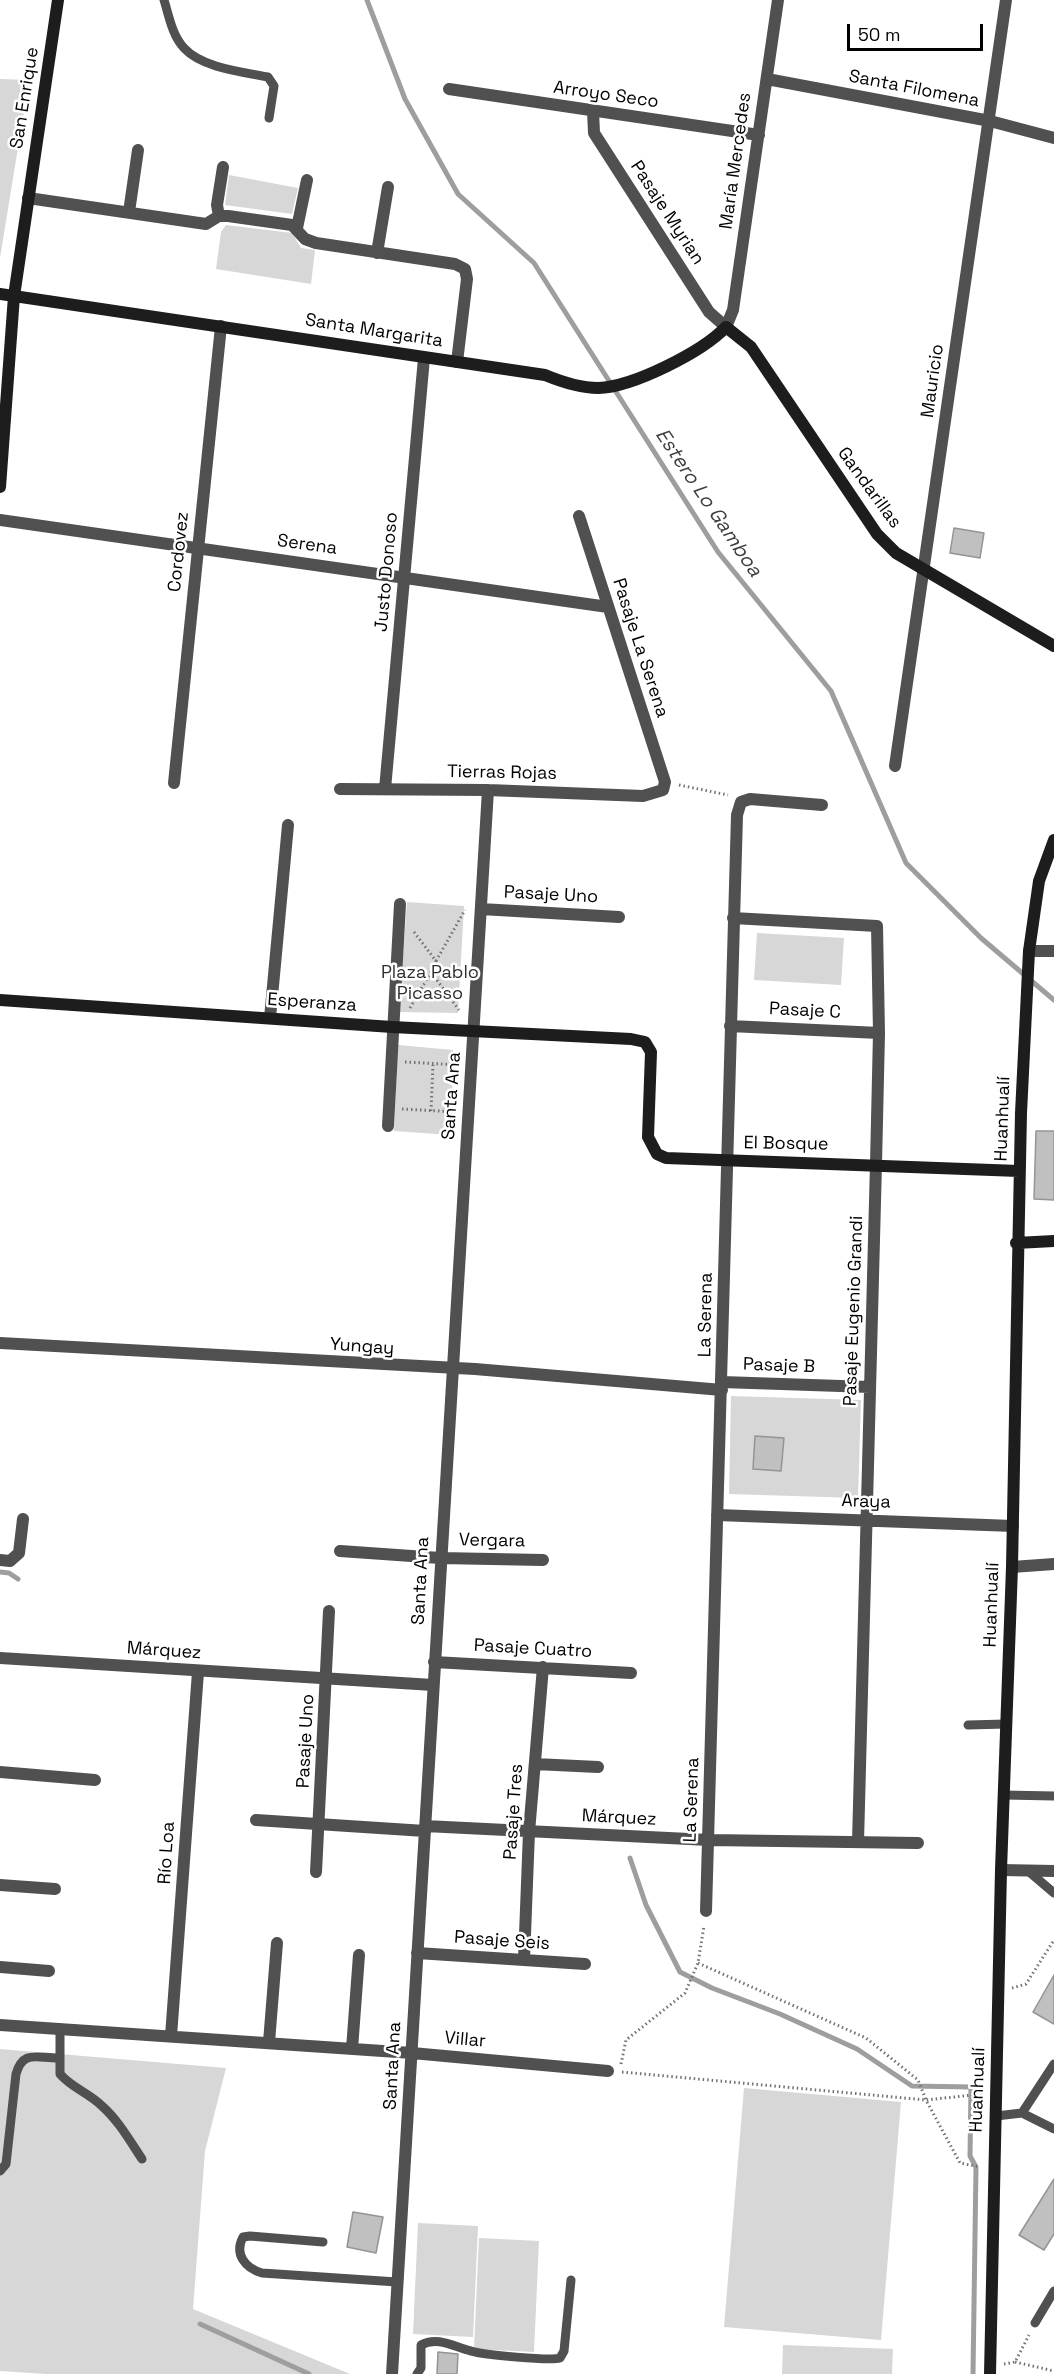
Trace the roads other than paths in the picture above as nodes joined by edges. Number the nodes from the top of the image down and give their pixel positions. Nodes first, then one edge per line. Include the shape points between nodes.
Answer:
1 (58, 0) edge
2 (164, 0) edge
3 (778, 0) edge
4 (1006, 0) edge
5 (767, 79) junction
6 (448, 89) dead end
7 (593, 111) junction
8 (269, 118) dead end
9 (990, 121) junction
10 (759, 135) junction
11 (1054, 138) edge
12 (138, 150) dead end
13 (223, 167) dead end
14 (307, 180) dead end
15 (388, 187) dead end
16 (28, 198) junction
17 (129, 212) junction
18 (219, 216) junction
19 (297, 228) junction
20 (377, 253) junction
21 (0, 294) edge
22 (15, 296) junction
23 (220, 326) junction
24 (726, 327) junction
25 (424, 358) junction
26 (457, 362) junction
27 (1, 465) edge
28 (0, 487) edge
29 (579, 516) dead end
30 (0, 520) edge
31 (197, 547) junction
32 (923, 570) junction
33 (404, 578) junction
34 (608, 607) junction
35 (1054, 646) edge
36 (895, 766) dead end
37 (174, 783) dead end
38 (664, 786) joint
39 (340, 789) dead end
40 (386, 789) junction
41 (488, 790) junction
42 (822, 805) dead end
43 (288, 825) dead end
44 (1054, 840) edge
45 (400, 908) road end
46 (481, 909) junction
47 (619, 917) dead end
48 (733, 918) junction
49 (1029, 951) junction
50 (1054, 951) edge
51 (0, 1000) edge
52 (270, 1018) junction
53 (730, 1026) junction
54 (392, 1027) junction
55 (474, 1031) junction
56 (879, 1033) junction
57 (651, 1052) joint
58 (387, 1126) dead end
59 (728, 1161) junction
60 (876, 1164) junction
61 (1019, 1170) junction
62 (1054, 1241) edge
63 (1016, 1243) junction
64 (0, 1343) edge
65 (452, 1369) junction
66 (722, 1386) junction
67 (870, 1387) junction
68 (717, 1515) junction
69 (23, 1519) dead end
70 (867, 1520) junction
71 (1013, 1526) junction
72 (340, 1551) dead end
73 (440, 1558) junction
74 (0, 1560) edge
75 (543, 1560) dead end
76 (1054, 1563) edge
77 (1012, 1567) junction
78 (329, 1611) dead end
79 (0, 1658) edge
80 (434, 1662) junction
81 (543, 1667) junction
82 (198, 1672) junction
83 (631, 1673) dead end
84 (328, 1678) junction
85 (433, 1685) junction
86 (1006, 1724) junction
87 (968, 1725) dead end
88 (535, 1764) junction
89 (598, 1767) dead end
90 (0, 1772) edge
91 (95, 1780) dead end
92 (1004, 1795) junction
93 (1054, 1796) edge
94 (256, 1820) dead end
95 (320, 1825) junction
96 (425, 1829) junction
97 (529, 1832) junction
98 (709, 1840) junction
99 (858, 1842) junction
100 (918, 1843) dead end
101 (1001, 1870) junction
102 (1027, 1870) junction
103 (1054, 1870) edge
104 (316, 1872) dead end
105 (0, 1884) edge
106 (55, 1889) dead end
107 (1054, 1893) edge
108 (706, 1911) road end
109 (277, 1943) dead end
110 (417, 1953) junction
111 (359, 1955) dead end
112 (524, 1960) junction
113 (585, 1964) dead end
114 (0, 1967) edge
115 (49, 1971) dead end
116 (0, 2025) edge
117 (60, 2029) junction
118 (171, 2036) junction
119 (269, 2042) junction
120 (352, 2049) junction
121 (412, 2053) junction
122 (58, 2058) junction
123 (1054, 2064) edge
124 (614, 2071) road end
125 (1022, 2113) junction
126 (996, 2116) junction
127 (1054, 2129) edge
128 (142, 2159) dead end
129 (0, 2171) edge
130 (323, 2242) dead end
131 (571, 2280) dead end
132 (397, 2282) junction
133 (1054, 2291) edge
134 (1035, 2323) road end
135 (991, 2370) edge
136 (392, 2374) edge
137 (417, 2374) edge

1 - 16 street, San Enrique
2 - 8 lane via 174,34 184,49 206,62 268,77 274,86
3 - 5 street, María Mercedes
4 - 9 street, Mauricio
5 - 9 street, Santa Filomena
5 - 10 street, María Mercedes
6 - 7 street, Arroyo Seco
7 - 10 street, Arroyo Seco
7 - 24 street, Pasaje Myrian via 594,133 709,312
9 - 11 street, Santa Filomena
9 - 32 street, Mauricio
10 - 24 street, María Mercedes via 733,310
12 - 17 street
13 - 18 street
14 - 19 street
15 - 20 street
16 - 17 street
16 - 22 street, San Enrique
17 - 18 street via 206,224
18 - 19 street
19 - 20 street via 305,239 316,243
20 - 26 street via 455,264 465,269
21 - 22 street, Santa Margarita
22 - 23 street, Santa Margarita
22 - 27 street, San Enrique
23 - 25 street, Santa Margarita
23 - 31 street, Cordovez
24 - 26 street, Santa Margarita via 704,346 627,383 596,388 575,386 545,375
24 - 32 street, Gandarillas via 751,347 877,534 896,553
25 - 26 street, Santa Margarita
25 - 33 street, Justo Donoso
27 - 28 street, San Enrique
29 - 34 street, Pasaje La Serena
30 - 31 street, Serena
31 - 33 street, Serena
31 - 37 street, Cordovez
32 - 35 street, Gandarillas
32 - 36 street, Mauricio
33 - 34 street, Serena
33 - 40 street, Justo Donoso
34 - 38 street, Pasaje La Serena
38 - 41 street, Tierras Rojas via 643,796
39 - 40 street, Tierras Rojas
40 - 41 street, Tierras Rojas
41 - 46 street, Santa Ana
42 - 48 street, La Serena via 750,799 741,802 737,814
43 - 52 street
44 - 49 street, Huanhualí via 1039,881
45 - 54 street
46 - 47 street, Pasaje Uno
46 - 55 street, Santa Ana
48 - 53 street, La Serena
48 - 56 street, Pasaje Eugenio Grandi via 877,926
49 - 50 street
49 - 61 street, Huanhualí
51 - 52 street, Esperanza
52 - 54 street, Esperanza
53 - 56 street, Pasaje C
53 - 59 street, La Serena
54 - 55 street, Esperanza
54 - 58 street
55 - 57 street, Esperanza via 632,1039 645,1041
55 - 65 street, Santa Ana
56 - 60 street, Pasaje Eugenio Grandi
57 - 59 street, El Bosque via 651,1146 666,1158
59 - 60 street, El Bosque
59 - 66 street, La Serena
60 - 61 street, El Bosque
60 - 67 street, Pasaje Eugenio Grandi
61 - 63 street, Huanhualí
62 - 63 street
63 - 71 street, Huanhualí
64 - 65 street, Yungay
65 - 66 street, Yungay
65 - 73 street, Santa Ana
66 - 67 street, Pasaje B
66 - 68 street, La Serena
67 - 70 street, Pasaje Eugenio Grandi
68 - 70 street, Araya
68 - 98 street, La Serena
69 - 74 street via 20,1553 10,1561
70 - 71 street, Araya
70 - 99 street, Pasaje Eugenio Grandi
71 - 77 street, Huanhualí
72 - 73 street, Vergara
73 - 75 street, Vergara
73 - 80 street, Santa Ana
76 - 77 street
77 - 86 street, Huanhualí
78 - 84 street, Pasaje Uno
79 - 82 street, Márquez
80 - 81 street, Pasaje Cuatro
80 - 85 street, Santa Ana
81 - 83 street, Pasaje Cuatro
81 - 88 street, Pasaje Tres
82 - 84 street, Márquez
82 - 118 street, Río Loa
84 - 85 street, Márquez
84 - 95 street, Pasaje Uno
85 - 96 street, Santa Ana
86 - 87 lane
86 - 92 street, Huanhualí
88 - 89 street
88 - 97 street, Pasaje Tres
90 - 91 street
92 - 93 lane
92 - 101 street, Huanhualí
94 - 95 street, Márquez
95 - 96 street, Márquez
95 - 104 street, Pasaje Uno
96 - 97 street, Márquez
96 - 110 street, Santa Ana
97 - 98 street, Márquez
97 - 112 street, Pasaje Tres
98 - 99 street, Márquez
98 - 108 street, La Serena
99 - 100 street, Márquez
101 - 102 street
101 - 126 street, Huanhualí
102 - 103 street
102 - 107 lane
105 - 106 street
109 - 119 street
110 - 112 street, Pasaje Seis
110 - 121 street, Santa Ana
111 - 120 street
112 - 113 street, Pasaje Seis
114 - 115 street
116 - 117 street, Villar
117 - 118 street, Villar
117 - 122 lane
118 - 119 street, Villar
119 - 120 street, Villar
120 - 121 street, Villar
121 - 124 street, Villar
121 - 132 street, Santa Ana
122 - 128 lane via 60,2074 102,2105
122 - 129 lane via 26,2057 20,2062 6,2164
123 - 125 lane
125 - 126 lane
125 - 127 lane
126 - 135 street, Huanhualí
130 - 132 lane via 250,2236 243,2237 240,2251 251,2270 262,2273
131 - 137 lane via 560,2358 473,2352 429,2341 421,2345 421,2368
132 - 136 street, Santa Ana
133 - 134 lane

